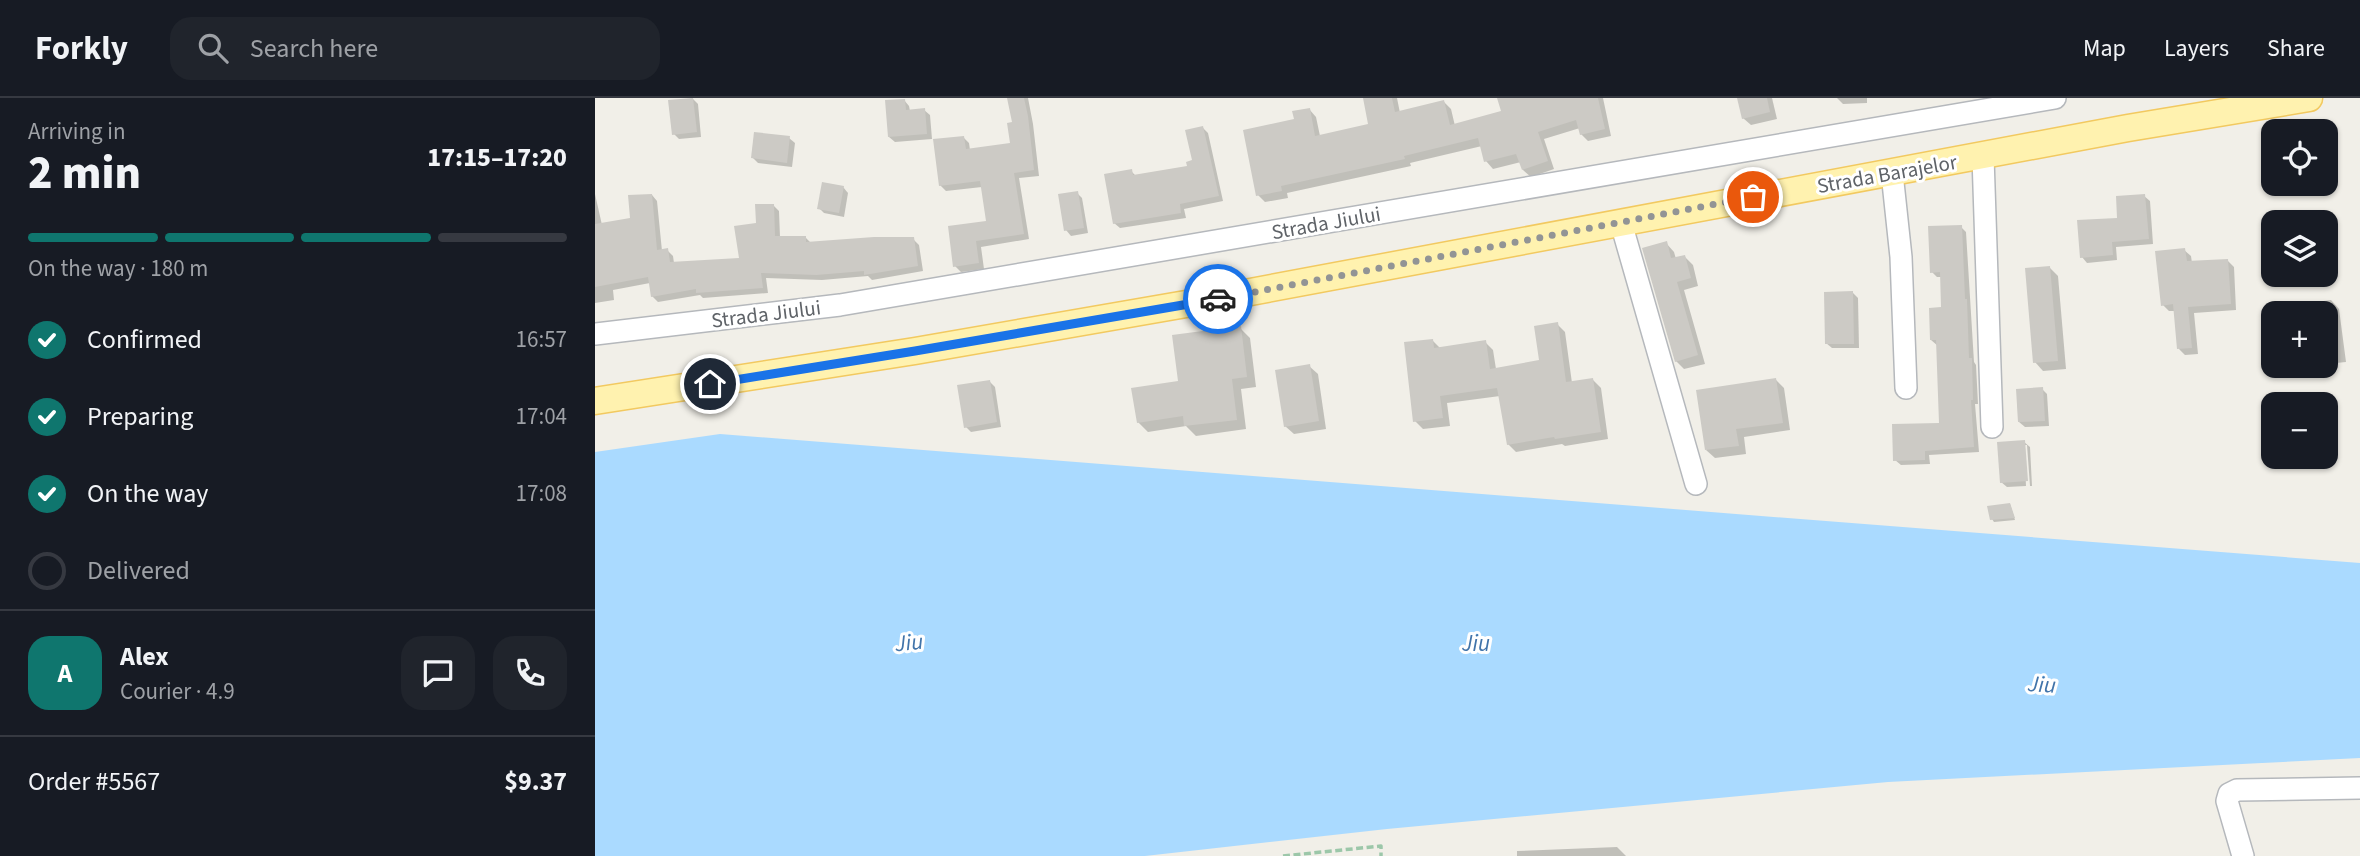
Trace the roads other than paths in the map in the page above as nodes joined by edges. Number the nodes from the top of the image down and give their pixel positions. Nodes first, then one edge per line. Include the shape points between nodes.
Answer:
1 (2055, 98) edge
2 (2309, 98) edge
3 (1983, 157) junction
4 (1892, 173) junction
5 (1621, 223) junction
6 (595, 334) edge
7 (1906, 388) dead end
8 (595, 401) edge
9 (1992, 427) dead end
10 (1696, 484) dead end
11 (2360, 788) edge
12 (2243, 856) edge

1 - 6 street, Strada Jiului via 840,305
2 - 3 main road, Strada Barajelor
3 - 4 main road, Strada Barajelor
3 - 9 street
4 - 5 main road, Strada Barajelor
4 - 7 street via 1901,257
5 - 8 main road, Strada Barajelor via 1186,304
5 - 10 street
11 - 12 street via 2237,790 2229,794

